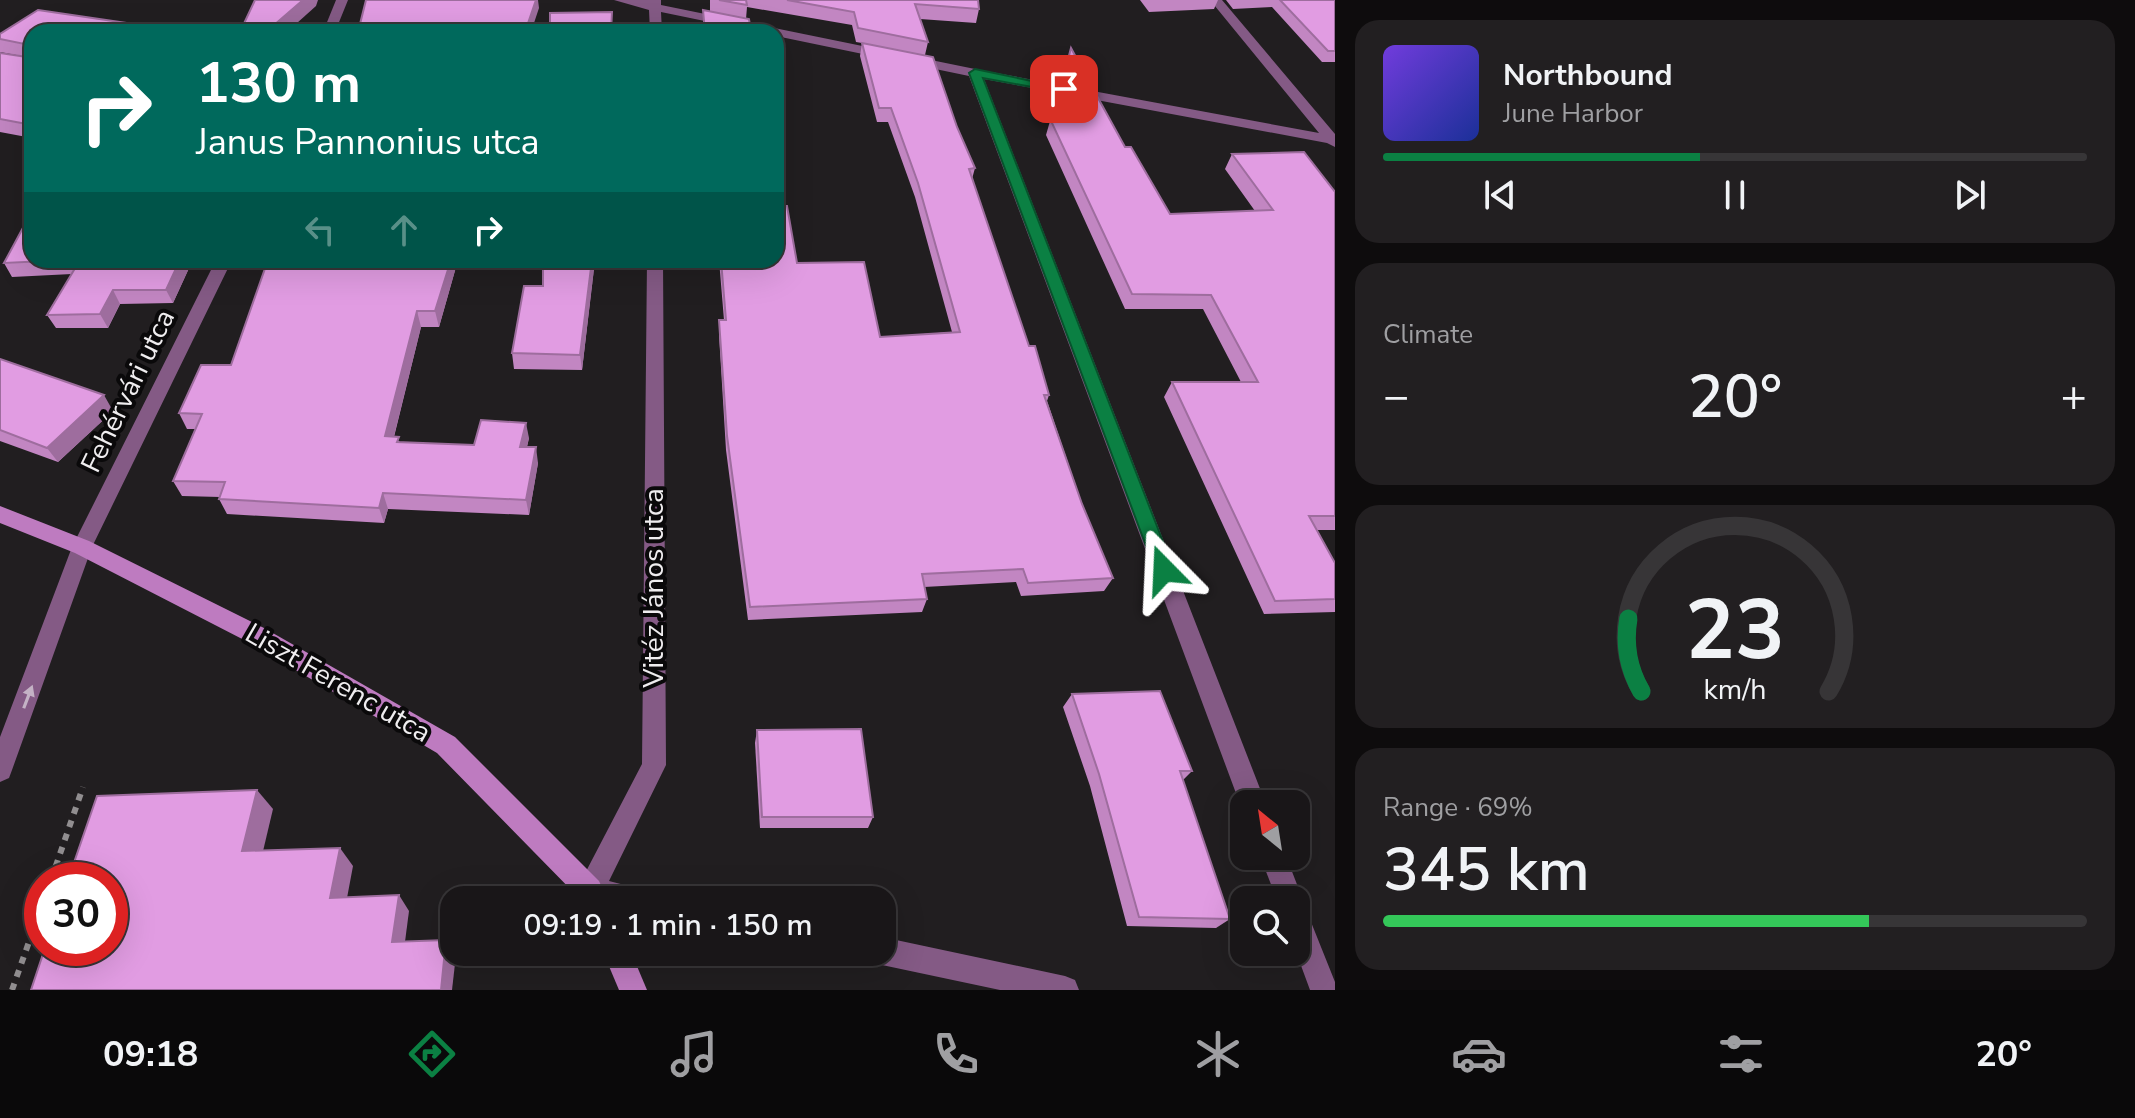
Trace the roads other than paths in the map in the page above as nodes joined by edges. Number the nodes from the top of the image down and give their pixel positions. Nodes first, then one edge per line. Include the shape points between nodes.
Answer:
1 (342, 0) edge
2 (620, 0) edge
3 (1216, 0) edge
4 (656, 3) edge
5 (332, 24) edge
6 (656, 24) edge
7 (752, 24) edge
8 (784, 31) edge
9 (975, 73) junction
10 (1334, 141) edge
11 (220, 268) edge
12 (655, 268) edge
13 (0, 514) edge
14 (82, 547) junction
15 (0, 770) edge
16 (1248, 790) edge
17 (584, 886) edge
18 (597, 886) edge
19 (1310, 953) edge
20 (896, 954) edge
21 (623, 966) edge
22 (633, 990) edge
23 (1065, 990) edge
24 (1324, 990) edge

1 - 5 street
2 - 4 street
3 - 10 street
4 - 6 street
4 - 7 street
8 - 9 street
9 - 10 street
9 - 16 street
11 - 14 street, Fehérvári utca
12 - 18 street, Vitéz János utca via 654,765
13 - 14 street, Liszt Ferenc utca
15 -> 14 street, Fehérvári utca
14 - 17 street, Liszt Ferenc utca via 256,635 446,745
19 - 24 street
20 - 23 street
21 - 22 street

